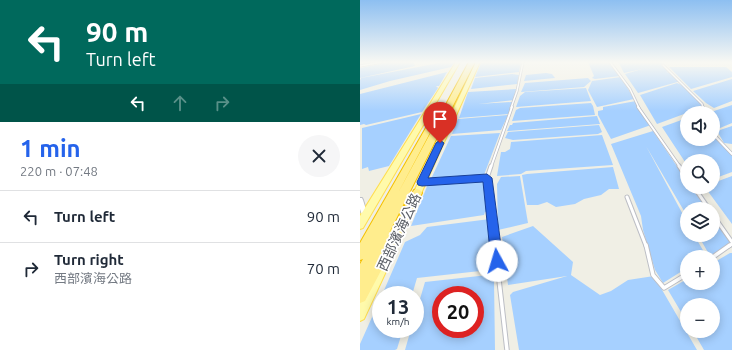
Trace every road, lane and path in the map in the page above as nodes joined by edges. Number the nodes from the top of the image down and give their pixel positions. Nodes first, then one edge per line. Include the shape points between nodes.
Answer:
1 (448, 78) edge
2 (458, 78) edge
3 (464, 78) edge
4 (470, 78) edge
5 (520, 78) edge
6 (622, 78) edge
7 (676, 78) edge
8 (703, 106) edge
9 (720, 141) edge
10 (732, 154) edge
11 (680, 168) edge
12 (487, 178) junction
13 (422, 182) junction
14 (417, 193) junction
15 (627, 197) dead end
16 (360, 200) edge
17 (365, 216) junction
18 (360, 225) edge
19 (720, 225) edge
20 (732, 243) edge
21 (720, 252) edge
22 (360, 254) edge
23 (360, 278) edge
24 (680, 278) edge
25 (360, 296) edge
26 (360, 315) edge
27 (506, 350) edge

1 - 17 main road
2 - 22 highway
3 - 23 highway
4 - 13 main road, 西部濱海公路
5 - 12 lane
6 - 11 lane via 641,112
7 - 8 lane
9 - 10 lane
12 - 13 lane
12 - 27 lane
13 - 14 main road, 西部濱海公路
14 - 25 highway
14 - 26 main road, 西部濱海公路
15 - 24 lane via 646,247 648,264 659,285 664,288
16 - 17 street
17 - 18 main road
19 - 20 lane
20 - 21 lane

